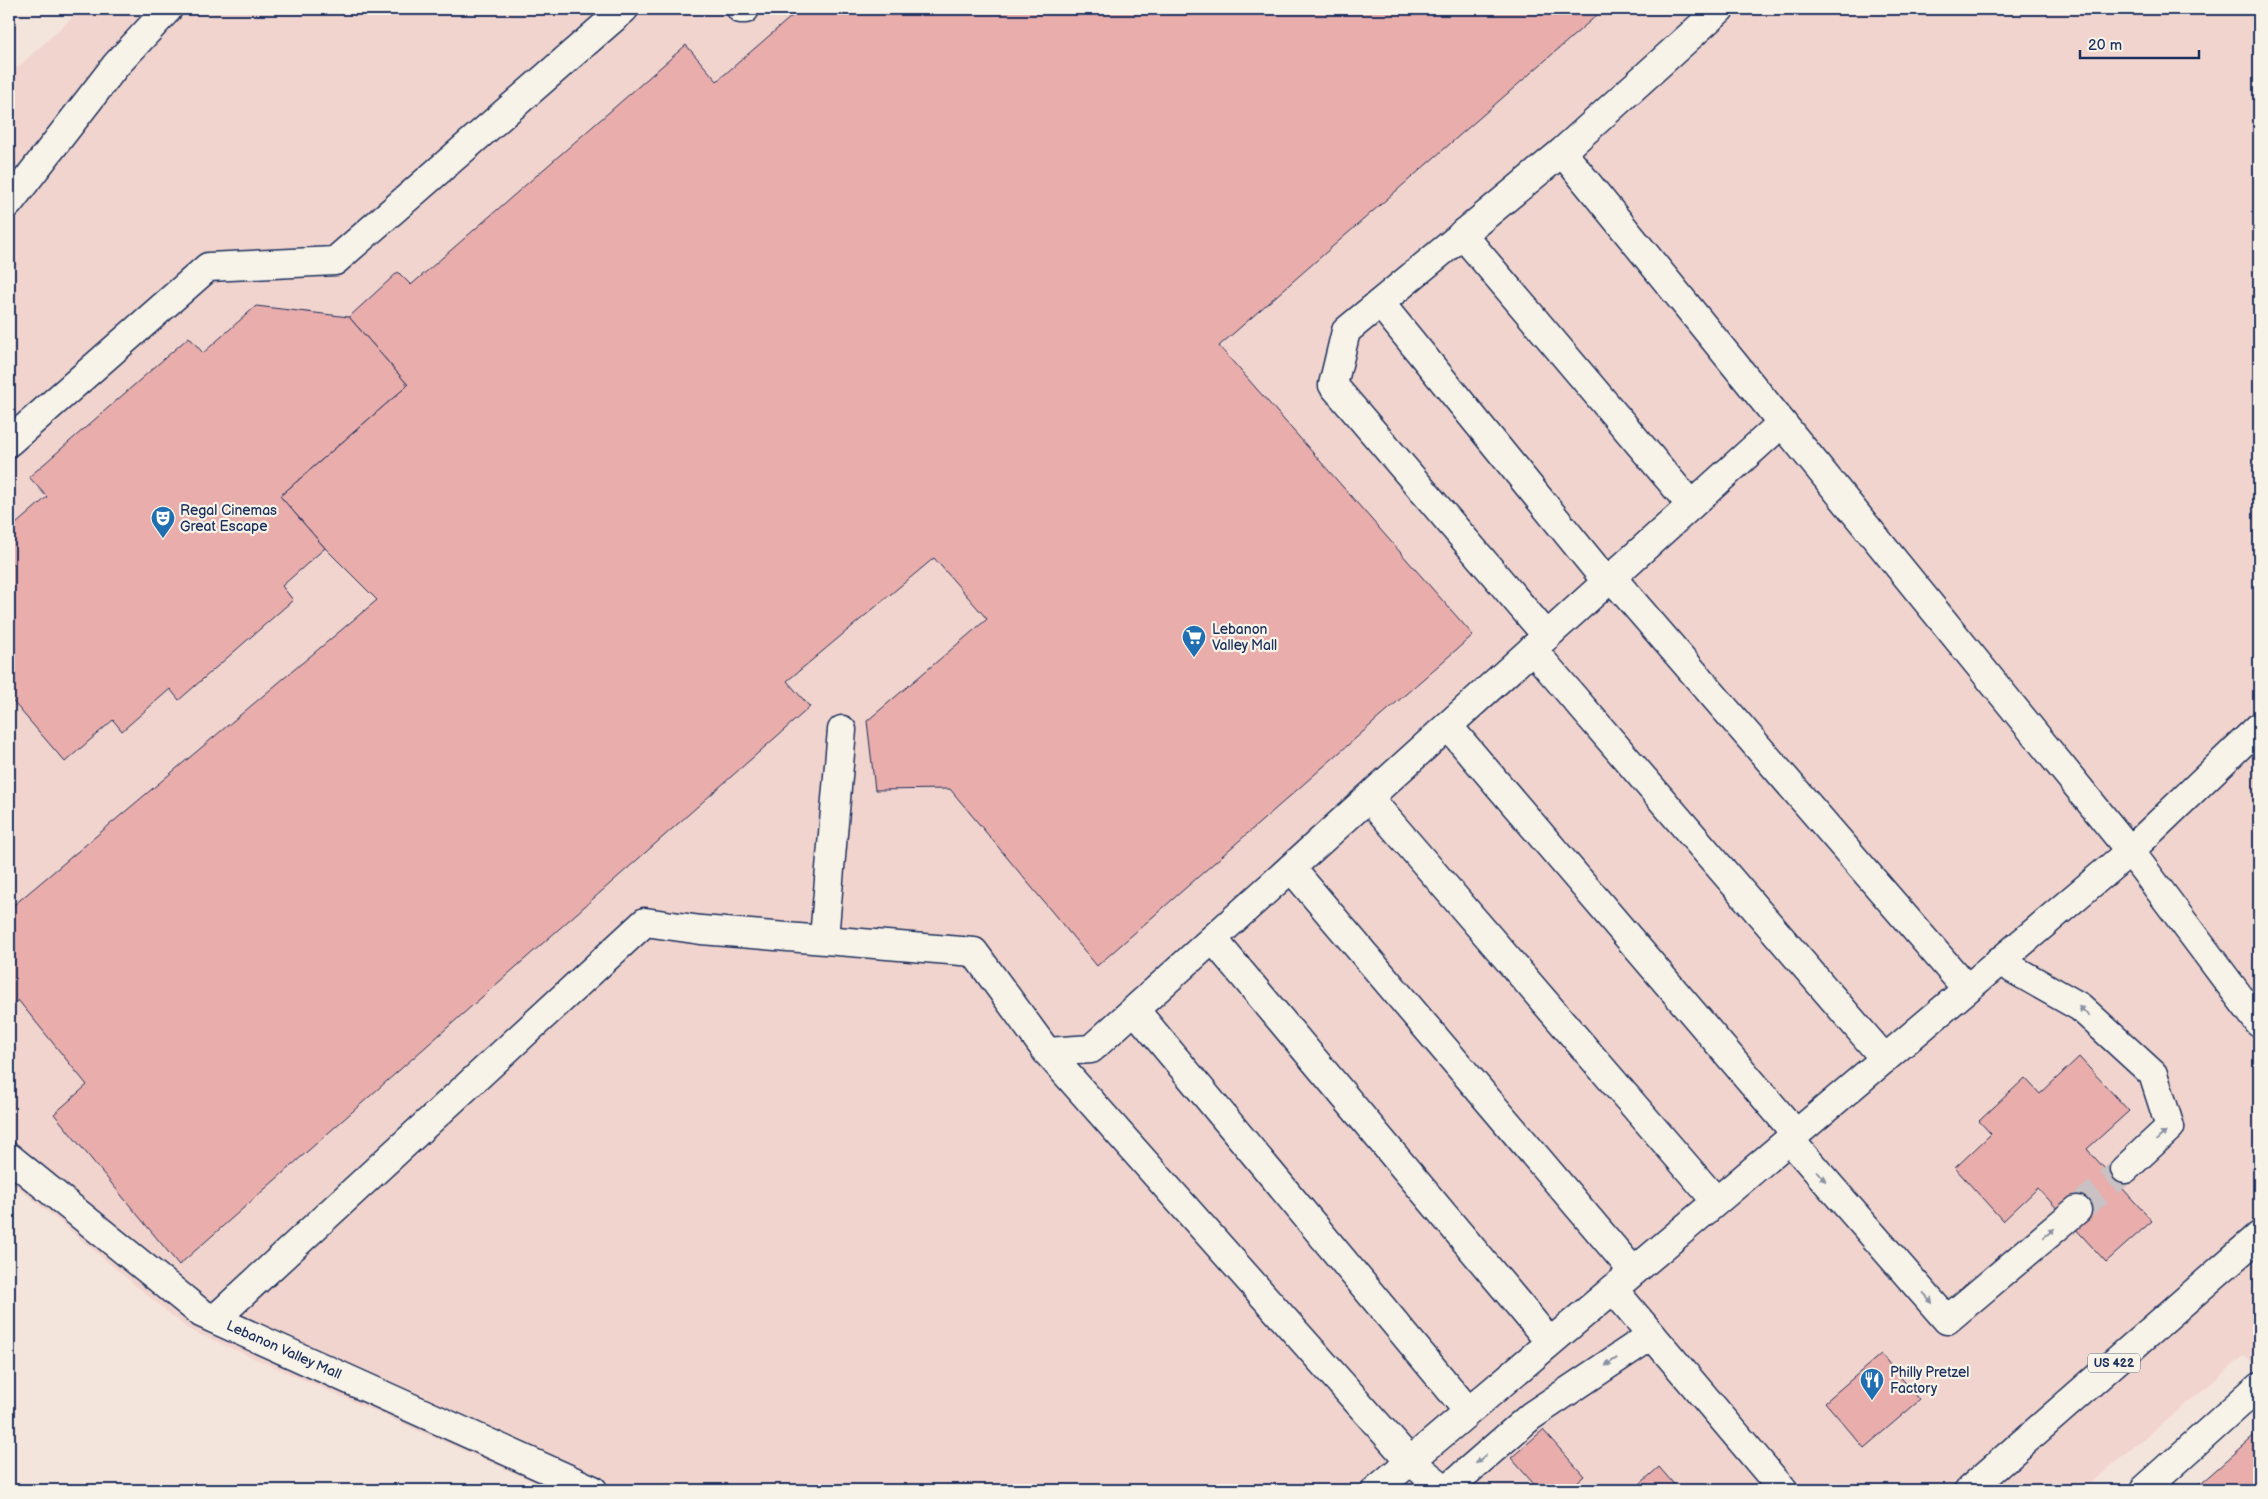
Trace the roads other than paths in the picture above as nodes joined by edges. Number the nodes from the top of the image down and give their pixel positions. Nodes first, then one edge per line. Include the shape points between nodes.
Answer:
1 (168, 9) edge
2 (624, 9) edge
3 (1720, 9) edge
4 (1562, 152) junction
5 (9, 202) edge
6 (1462, 234) junction
7 (1380, 303) junction
8 (1782, 423) junction
9 (9, 442) edge
10 (1691, 506) junction
11 (1610, 580) junction
12 (1540, 643) junction
13 (1448, 726) junction
14 (2259, 726) edge
15 (842, 730) dead end
16 (1369, 798) junction
17 (2130, 851) junction
18 (1292, 868) junction
19 (824, 938) junction
20 (1213, 939) junction
21 (1999, 961) junction
22 (1967, 989) junction
23 (1135, 1010) junction
24 (2259, 1023) edge
25 (1047, 1052) junction
26 (1885, 1059) junction
27 (1793, 1136) junction
28 (9, 1158) edge
29 (2125, 1169) tunnel mouth
30 (1716, 1201) junction
31 (2077, 1210) tunnel mouth
32 (2259, 1236) edge
33 (1623, 1280) junction
34 (215, 1319) junction
35 (1652, 1335) junction
36 (1550, 1342) junction
37 (2259, 1386) edge
38 (1468, 1411) junction
39 (1410, 1461) junction
40 (593, 1490) edge
41 (1376, 1490) edge
42 (1446, 1490) edge
43 (1783, 1490) edge
44 (1969, 1490) edge
45 (2144, 1490) edge

1 - 5 main road via 116,65
2 - 9 main road via 335,261 208,268
3 - 4 main road
4 - 6 main road
4 - 8 main road
6 - 7 main road
6 - 10 main road
7 - 11 main road
7 - 12 main road via 1346,331 1333,385
8 - 10 main road
8 - 17 main road
10 - 11 main road
11 - 12 main road
11 - 22 main road
12 - 13 main road
12 - 26 main road
13 - 16 main road
13 - 27 main road
14 - 17 main road
15 - 19 main road
16 - 18 main road
16 - 30 main road
17 - 21 main road
17 - 24 main road
18 - 20 main road
18 - 33 main road
19 - 25 main road via 974,952
19 - 34 main road via 701,930 645,922
20 - 23 main road
20 - 36 main road
21 - 22 main road
29 -> 21 main road via 2170,1127 2153,1074 2080,1007
22 - 26 main road
23 - 25 main road via 1091,1049
23 - 38 main road
25 - 39 main road
26 - 27 main road
27 - 30 main road
27 -> 31 main road via 1947,1320
28 - 34 main road, Lebanon Valley Mall via 201,1313
30 - 33 main road
32 - 44 main road, US 422
33 - 35 main road
33 - 36 main road
34 - 40 main road, Lebanon Valley Mall
35 -> 42 main road via 1531,1416
35 - 43 main road
36 - 38 main road
37 - 45 main road
38 - 39 main road
39 - 41 main road
39 - 42 main road

